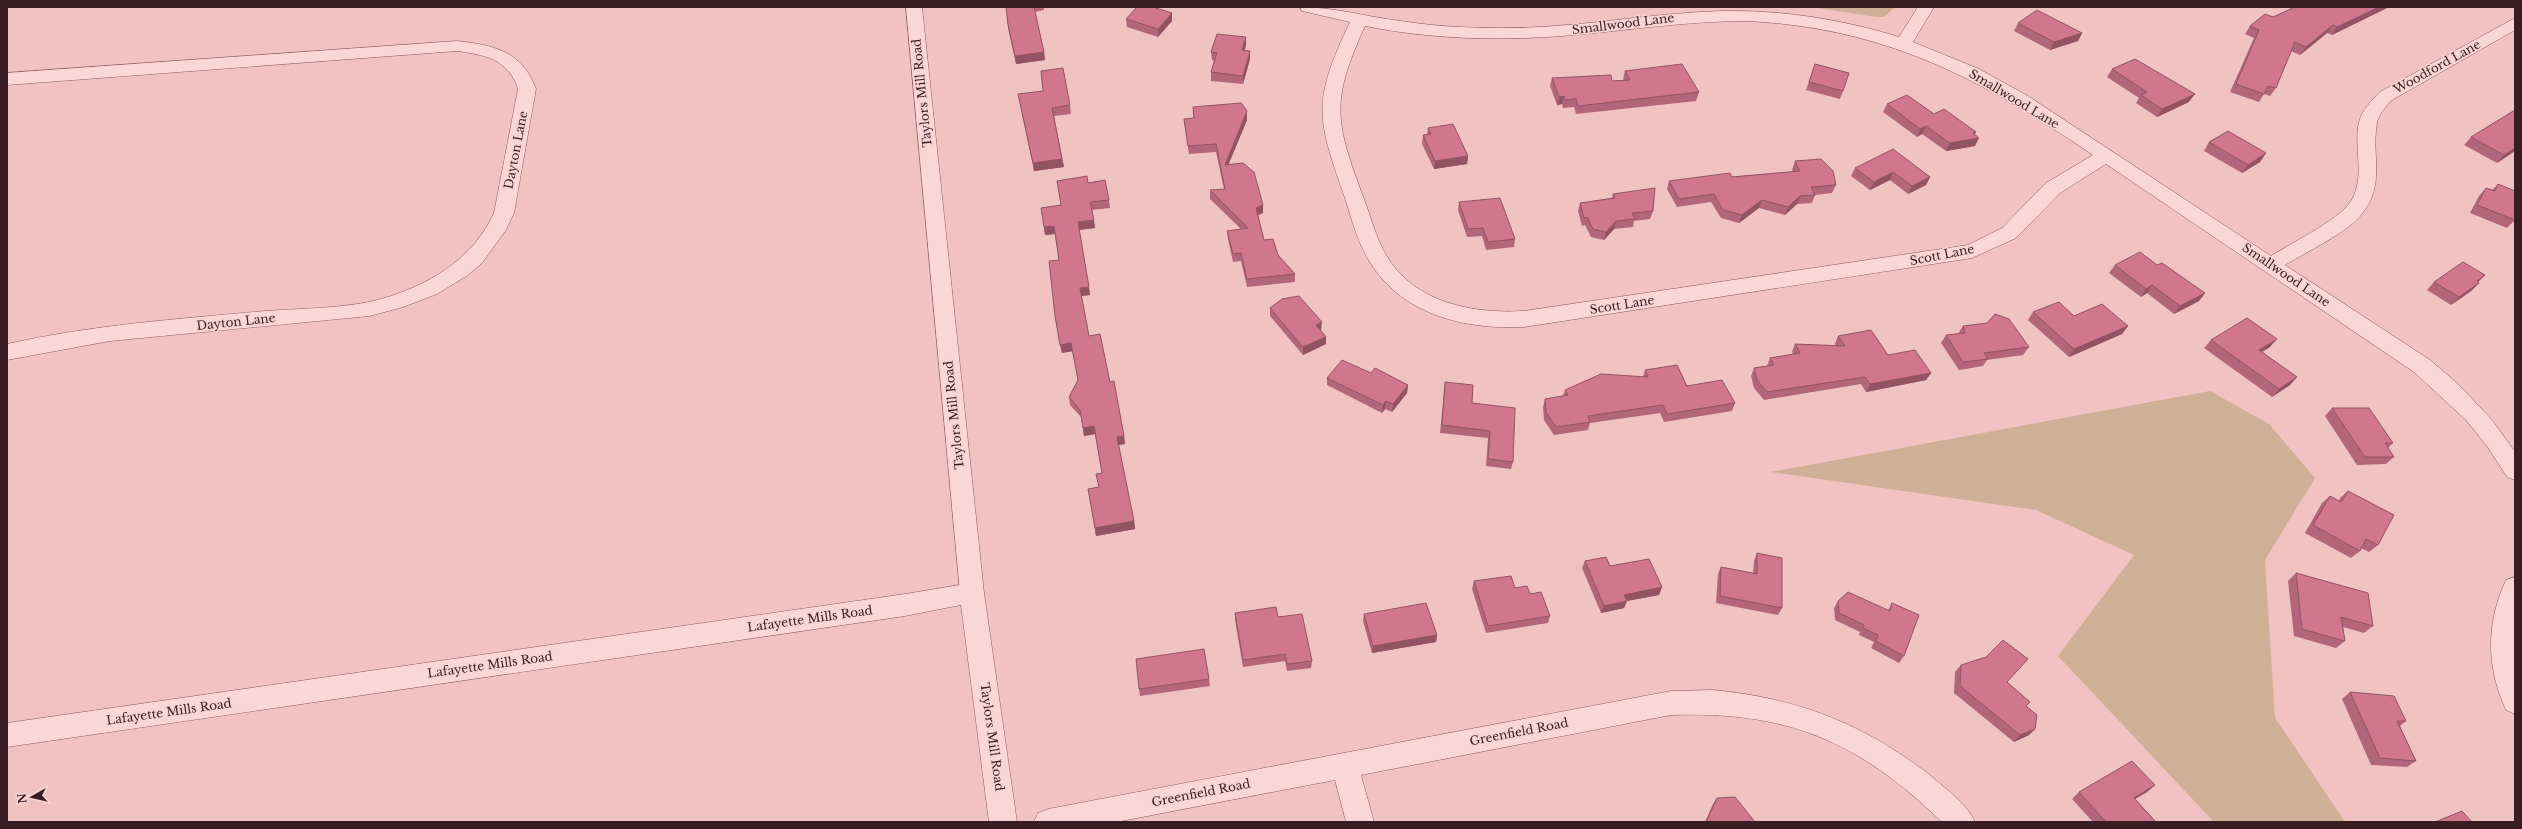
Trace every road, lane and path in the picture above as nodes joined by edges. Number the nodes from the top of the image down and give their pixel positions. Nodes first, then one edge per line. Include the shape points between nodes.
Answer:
1 (914, 7) edge
2 (1308, 7) edge
3 (1926, 7) edge
4 (1360, 19) junction
5 (2515, 23) edge
6 (1903, 44) junction
7 (7, 79) edge
8 (2105, 156) junction
9 (2271, 266) junction
10 (7, 352) edge
11 (2508, 447) edge
12 (2515, 471) edge
13 (2515, 587) edge
14 (972, 593) junction
15 (2515, 702) edge
16 (7, 735) edge
17 (1345, 765) junction
18 (1003, 822) edge
19 (1048, 822) edge
20 (1360, 822) edge
21 (1961, 822) edge

1 - 14 street, Taylors Mill Road
2 - 4 street, Smallwood Lane
3 - 6 street
4 - 6 street, Smallwood Lane via 1421,28 1518,33 1562,31 1681,17 1756,16 1821,23
4 - 8 street, Scott Lane via 1335,77 1330,100 1333,136 1340,161 1381,264 1396,282 1413,296 1460,316 1482,320 1524,319 1972,251 2009,233 2053,188
5 - 9 street, Woodford Lane via 2386,96 2375,108 2368,122 2366,186 2364,196 2355,210
6 - 8 street, Smallwood Lane via 1971,72 2010,93
7 - 10 street, Dayton Lane via 457,46 477,48 511,61 524,78 527,89 499,228 485,248 469,263 433,287 374,308 102,336
8 - 9 street, Smallwood Lane
9 - 11 street, Smallwood Lane via 2422,366 2455,393
11 - 12 street, Smallwood Lane
13 - 15 street via 2502,628 2501,640 2503,666
14 - 16 street, Lafayette Mills Road via 905,605
14 - 18 street, Taylors Mill Road
17 - 19 street, Greenfield Road
17 - 20 street
17 - 21 street, Greenfield Road via 1671,703 1698,700 1744,702 1809,719 1848,736 1902,768

